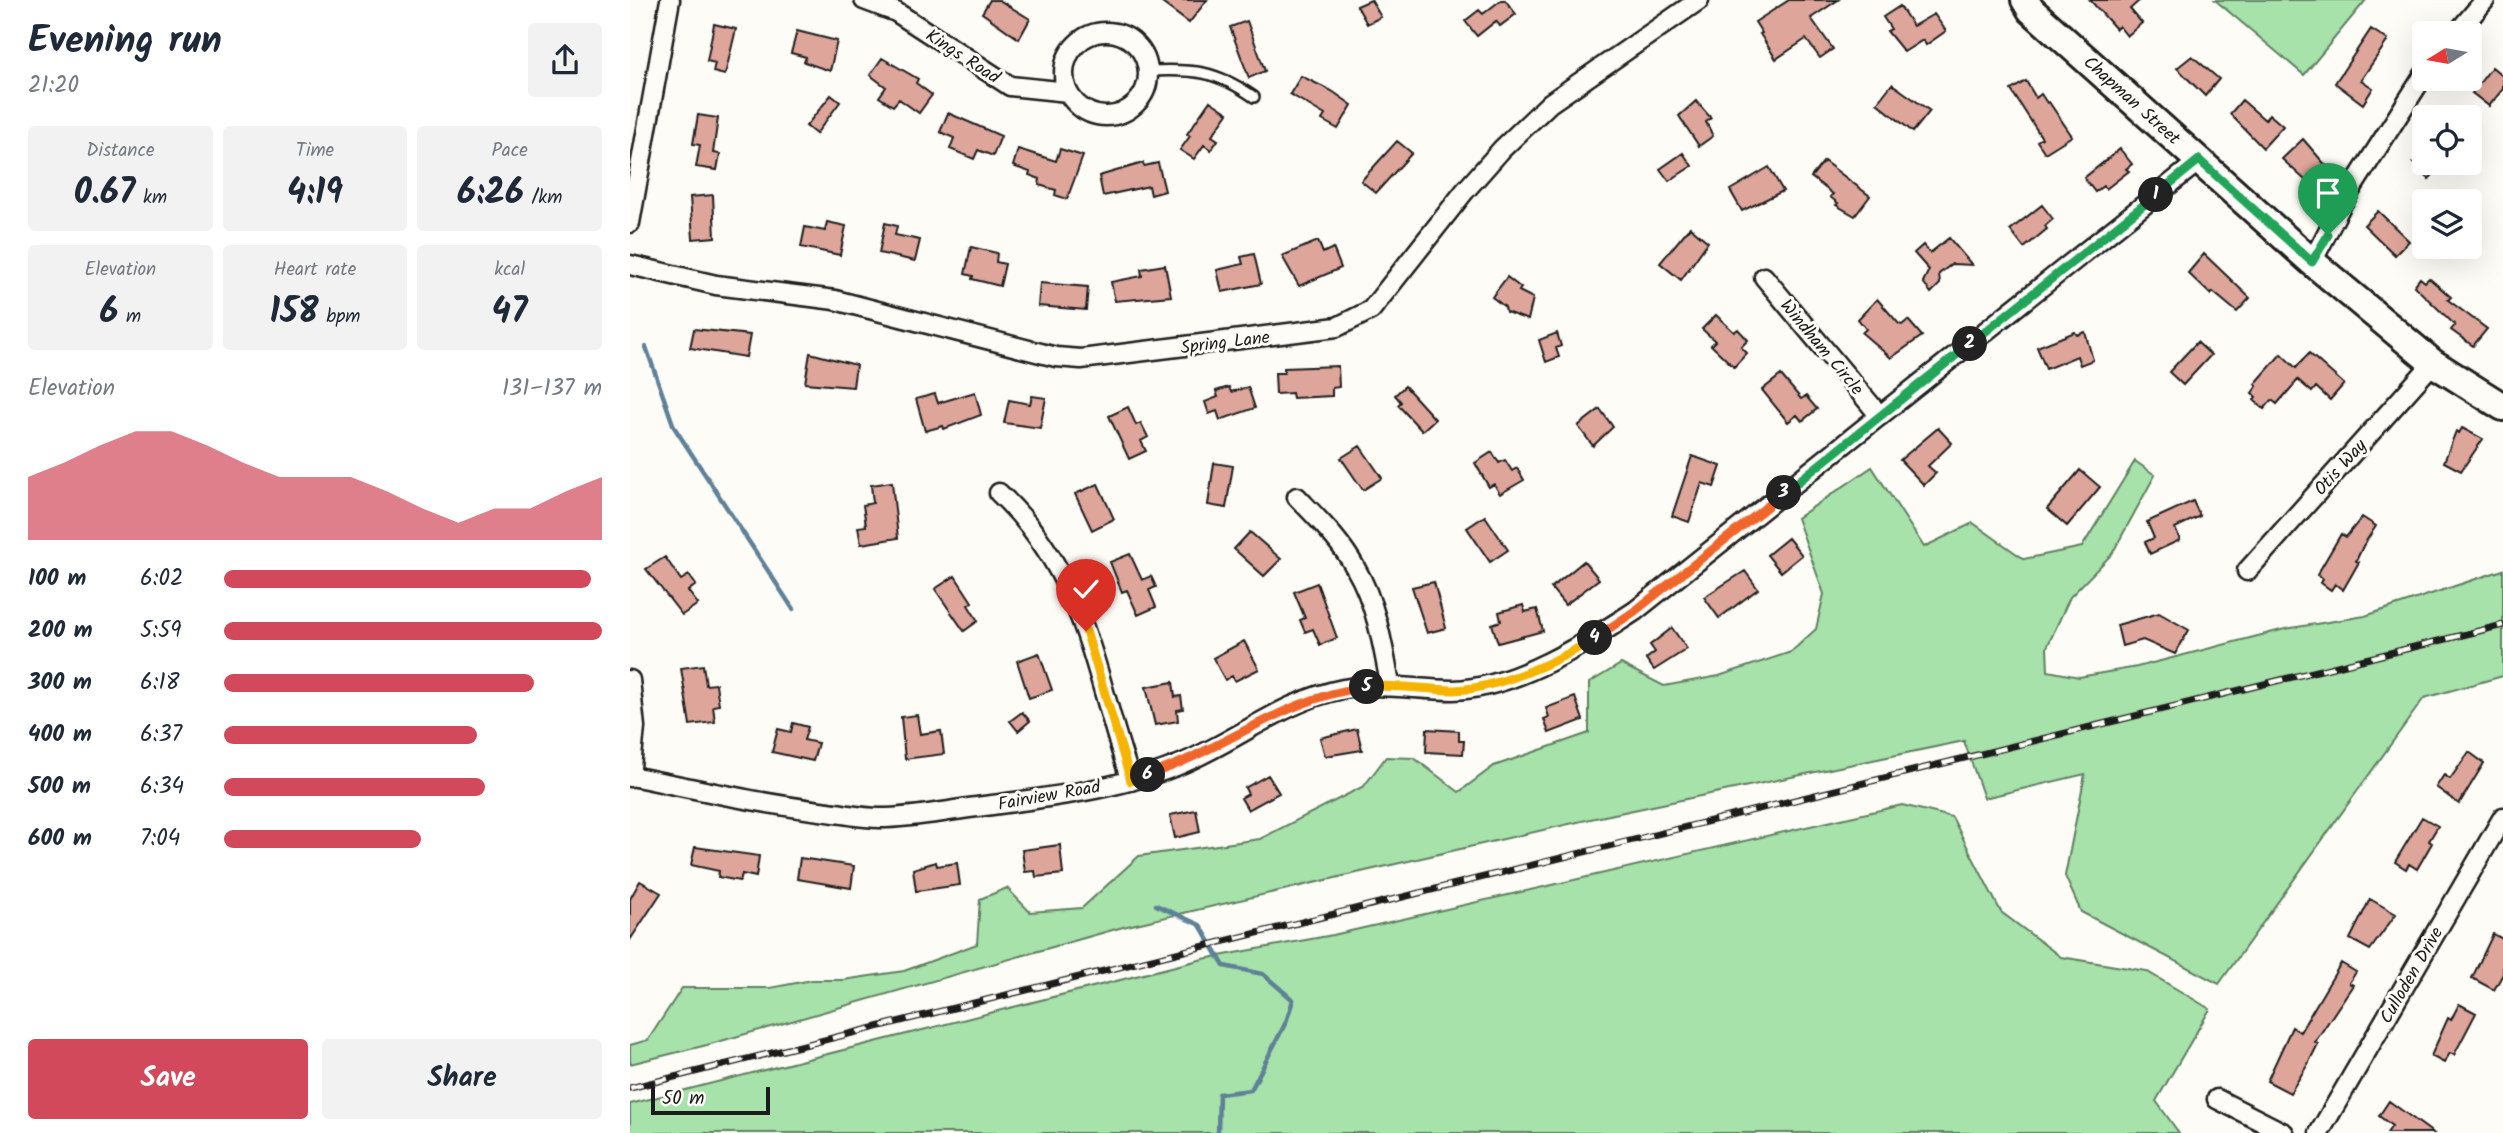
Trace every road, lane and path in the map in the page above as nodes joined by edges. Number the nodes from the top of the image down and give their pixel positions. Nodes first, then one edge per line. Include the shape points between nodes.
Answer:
1 (670, 0) edge
2 (864, 0) edge
3 (1699, 0) edge
4 (2025, 0) edge
5 (2483, 1) edge
6 (2467, 21) edge
7 (1147, 71) junction
8 (2414, 91) edge
9 (1068, 92) junction
10 (1254, 97) dead end
11 (2199, 160) junction
12 (630, 223) edge
13 (2312, 262) junction
14 (630, 265) edge
15 (1764, 277) dead end
16 (2433, 363) junction
17 (2503, 407) edge
18 (1881, 416) junction
19 (999, 493) dead end
20 (1297, 497) dead end
21 (2247, 571) dead end
22 (630, 680) edge
23 (1390, 684) junction
24 (630, 777) edge
25 (1131, 781) junction
26 (2503, 817) edge
27 (2217, 1099) dead end
28 (2284, 1133) edge
29 (2319, 1133) edge

1 - 12 street
2 - 9 street, Kings Road via 896,12 1010,86
3 - 14 street, Spring Lane via 1550,103 1464,192 1371,310 1337,327 1093,358 1056,357 835,300 716,285
4 - 11 street, Chapman Street
5 - 6 street
7 - 9 street via 1140,98 1117,115 1088,113
7 - 9 street via 1137,46 1127,38 1115,33 1088,36 1069,54 1064,79
7 - 10 lane via 1205,72
8 - 13 street via 2343,202
11 - 13 street, Chapman Street
11 - 18 street, Fairview Road
13 - 16 street, Chapman Street
15 - 18 street, Windham Circle
16 - 17 street, Chapman Street
16 - 21 street, Otis Way
18 - 23 street, Fairview Road via 1635,611 1580,647 1548,664 1477,687 1453,690
19 - 25 street via 1026,518 1060,568 1086,631
20 - 23 street via 1357,570 1381,636
22 - 24 street via 635,727
23 - 25 street, Fairview Road via 1302,701 1177,766
24 - 25 street, Fairview Road via 788,807 879,818 1006,803
26 - 29 street, Culloden Drive
27 - 28 street

